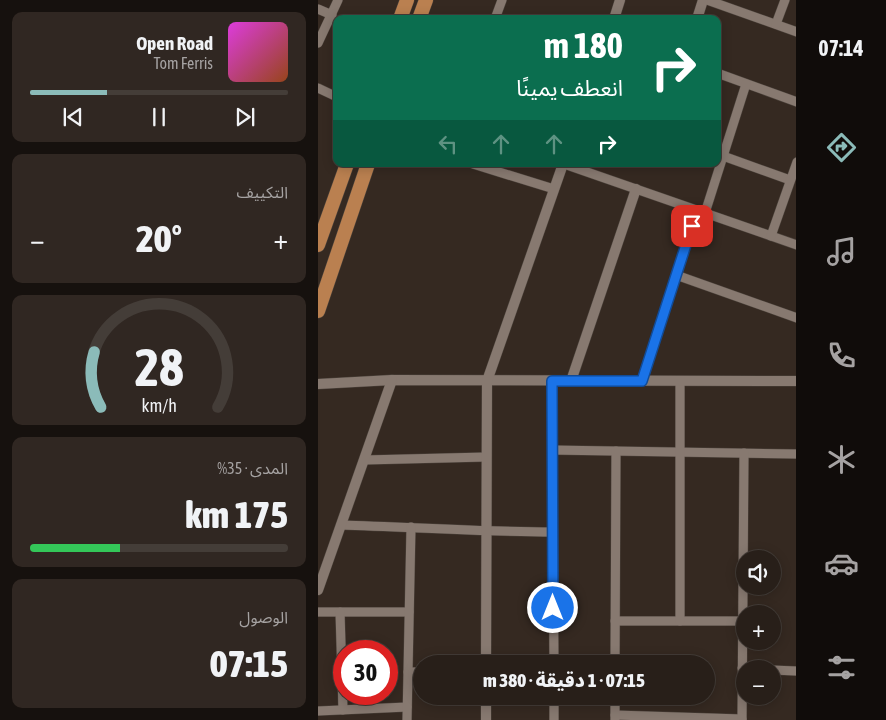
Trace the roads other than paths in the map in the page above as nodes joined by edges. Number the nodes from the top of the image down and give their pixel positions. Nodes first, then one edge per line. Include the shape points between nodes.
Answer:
1 (338, 0) edge
2 (407, 0) edge
3 (426, 0) edge
4 (502, 0) edge
5 (620, 0) edge
6 (703, 0) edge
7 (707, 0) edge
8 (785, 0) edge
9 (318, 9) edge
10 (332, 15) junction
11 (401, 15) edge
12 (420, 15) edge
13 (496, 15) edge
14 (615, 15) edge
15 (698, 15) edge
16 (776, 24) junction
17 (796, 32) edge
18 (318, 43) edge
19 (721, 75) edge
20 (746, 84) junction
21 (318, 88) edge
22 (333, 95) edge
23 (796, 102) edge
24 (721, 151) edge
25 (796, 162) edge
26 (346, 167) edge
27 (367, 167) edge
28 (482, 167) edge
29 (562, 167) edge
30 (572, 167) edge
31 (716, 167) edge
32 (793, 176) edge
33 (554, 189) junction
34 (636, 189) junction
35 (701, 211) junction
36 (771, 236) junction
37 (318, 245) edge
38 (796, 245) edge
39 (676, 275) junction
40 (318, 311) edge
41 (796, 318) edge
42 (392, 380) junction
43 (487, 381) junction
44 (552, 381) junction
45 (571, 381) junction
46 (642, 381) junction
47 (680, 381) junction
48 (796, 381) edge
49 (318, 384) edge
50 (552, 450) junction
51 (616, 451) junction
52 (680, 452) junction
53 (744, 453) junction
54 (796, 454) edge
55 (486, 458) junction
56 (364, 460) junction
57 (341, 525) junction
58 (411, 527) junction
59 (486, 532) junction
60 (553, 532) junction
61 (318, 590) edge
62 (742, 605) edge
63 (318, 612) edge
64 (340, 612) junction
65 (410, 612) junction
66 (616, 621) junction
67 (680, 621) junction
68 (736, 621) edge
69 (486, 655) edge
70 (554, 655) edge
71 (615, 655) edge
72 (781, 670) edge
73 (796, 671) edge
74 (408, 672) junction
75 (413, 672) edge
76 (486, 705) edge
77 (554, 705) edge
78 (742, 705) edge
79 (408, 707) junction
80 (344, 710) junction
81 (318, 711) edge
82 (615, 717) edge
83 (678, 719) edge
84 (742, 719) edge
85 (407, 720) edge
86 (486, 720) edge
87 (554, 720) edge

1 - 10 street
2 - 11 main road
3 - 12 main road
4 - 13 street
5 - 14 street
6 - 15 street
7 - 16 street
8 - 16 street
9 - 10 street
10 - 18 street
16 - 17 street
19 - 20 street
20 - 23 street
20 - 24 street
21 - 22 street
24 - 32 street
25 - 32 street
26 - 37 main road
27 - 40 main road
28 - 33 street
29 - 33 street
30 - 34 street
31 - 35 street
32 - 36 street
33 - 43 street
34 - 35 street
34 - 45 street
35 - 36 street
35 - 39 street
36 - 38 street
39 - 41 street
39 - 46 street
42 - 43 street
42 - 49 street
42 - 56 street
43 - 44 street
43 - 55 street
44 - 45 street
44 - 50 street
45 - 46 street
46 - 47 street
47 - 48 street
47 - 52 street
50 - 51 street
50 - 60 street
51 - 52 street
51 - 66 street
52 - 53 street
52 - 67 street
53 - 54 street
53 - 62 street
55 - 56 street
55 - 59 street
56 - 57 street
57 - 58 street
57 - 61 street
58 - 59 street
58 - 65 street
59 - 60 street
59 - 69 street
60 - 70 street
63 - 64 street
64 - 65 street
64 - 80 street
65 - 74 street
66 - 67 street
66 - 71 street
67 - 68 street
72 - 73 street
74 - 75 street
74 - 79 street
76 - 86 street
77 - 87 street
78 - 84 street
79 - 80 street
79 - 85 street
80 - 81 street
82 - 83 street
83 - 84 street

